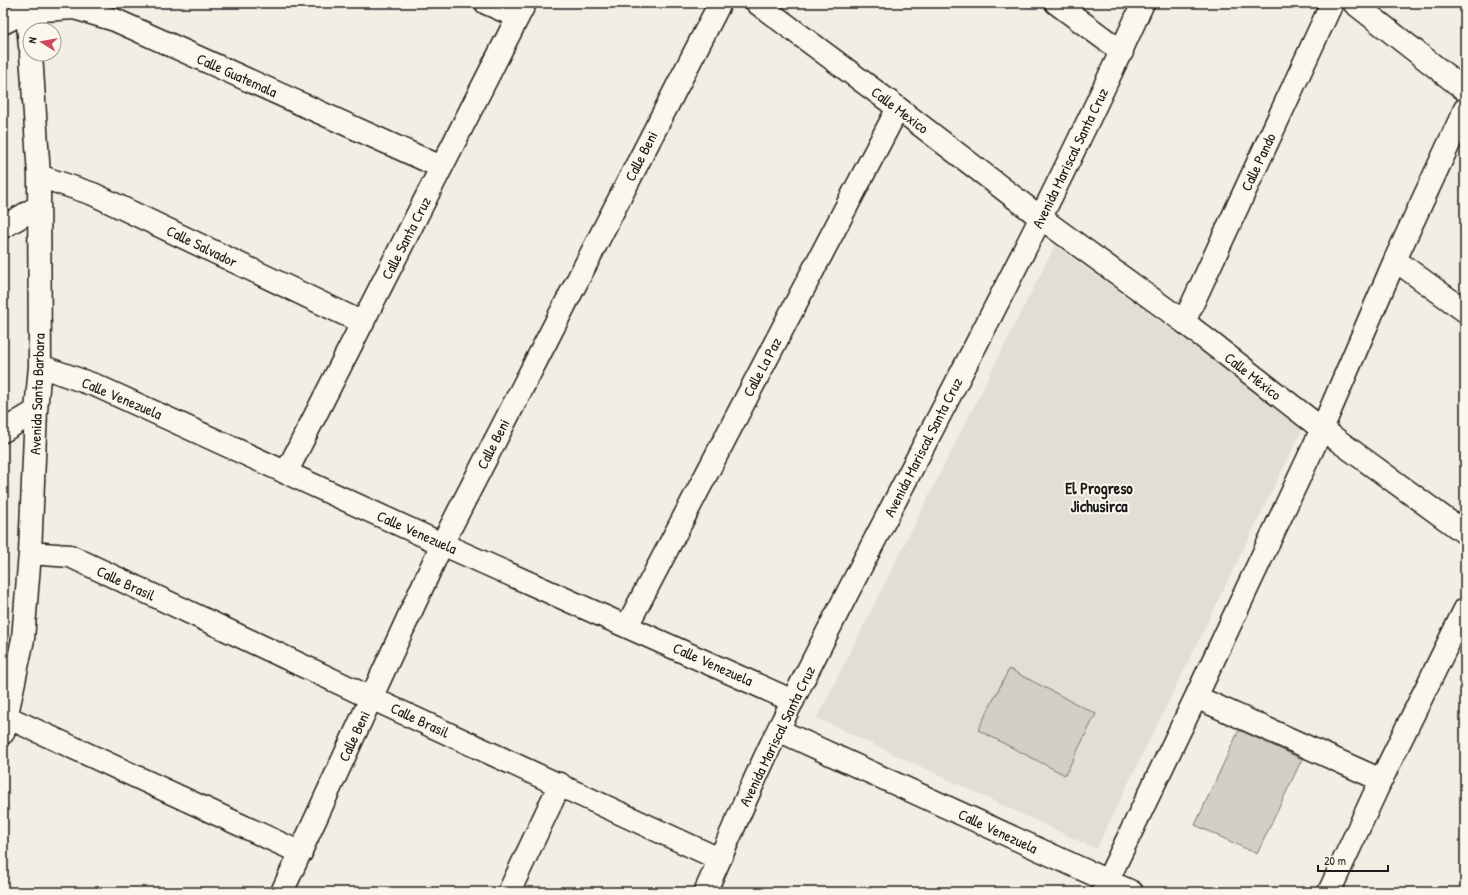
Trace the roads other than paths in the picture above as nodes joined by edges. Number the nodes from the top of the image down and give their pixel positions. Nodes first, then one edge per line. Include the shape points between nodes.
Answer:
1 (486, 3) edge
2 (720, 3) edge
3 (757, 3) edge
4 (1056, 3) edge
5 (1143, 3) edge
6 (1332, 3) edge
7 (1354, 3) edge
8 (27, 7) edge
9 (522, 10) edge
10 (28, 22) edge
11 (3, 23) edge
12 (1122, 52) junction
13 (32, 62) edge
14 (1465, 90) edge
15 (898, 108) junction
16 (1465, 109) edge
17 (441, 167) junction
18 (39, 176) junction
19 (39, 206) junction
20 (1041, 218) junction
21 (3, 227) edge
22 (1395, 260) junction
23 (1465, 311) edge
24 (1184, 322) junction
25 (363, 323) junction
26 (40, 366) junction
27 (36, 411) junction
28 (1322, 429) junction
29 (3, 431) edge
30 (286, 473) junction
31 (1465, 534) edge
32 (442, 544) junction
33 (30, 553) junction
34 (1465, 609) edge
35 (627, 626) junction
36 (1196, 696) junction
37 (371, 698) junction
38 (793, 701) junction
39 (5, 725) edge
40 (778, 730) junction
41 (1381, 780) junction
42 (560, 784) junction
43 (300, 853) junction
44 (719, 859) junction
45 (1105, 886) edge
46 (709, 891) edge
47 (282, 892) edge
48 (509, 892) edge
49 (1132, 892) edge
50 (1329, 892) edge

1 - 9 street
2 - 32 street, Calle Beni
3 - 15 street, Calle Mexico
4 - 12 street
5 - 12 street, Avenida Mariscal Santa Cruz
6 - 24 street, Calle Pando
7 - 14 street
8 - 10 street
8 - 11 street
8 - 17 street, Calle Guatemala via 74,8 115,20
9 - 17 street, Calle Santa Cruz
12 - 20 street, Avenida Mariscal Santa Cruz
13 - 18 street, Avenida Santa Barbara
15 - 20 street, Calle Mexico
15 - 35 street, Calle La Paz
16 - 22 street
17 - 25 street, Calle Santa Cruz
18 - 19 street, Avenida Santa Barbara
18 - 25 street, Calle Salvador via 93,194
19 - 21 street
19 - 26 street, Avenida Santa Barbara
20 - 24 street, Calle México
20 - 38 street, Avenida Mariscal Santa Cruz
22 - 23 street
22 - 28 street
24 - 28 street, Calle México
25 - 30 street, Calle Santa Cruz
26 - 27 street, Avenida Santa Barbara
26 - 30 street, Calle Venezuela via 97,386
27 - 29 street
27 - 33 street, Avenida Santa Barbara
28 - 31 street, Calle México
28 - 36 street
30 - 32 street, Calle Venezuela
32 - 35 street, Calle Venezuela
32 - 37 street, Calle Beni
33 - 37 street, Calle Brasil via 70,556
33 - 39 street, Avenida Santa Barbara via 22,639
34 - 41 street
35 - 38 street, Calle Venezuela
36 - 41 street
36 - 45 street
37 - 42 street, Calle Brasil
37 - 43 street, Calle Beni
38 - 40 street, Avenida Mariscal Santa Cruz
39 - 43 street
40 - 44 street, Avenida Mariscal Santa Cruz
40 - 45 street, Calle Venezuela
41 - 50 street
42 - 44 street, Calle Brasil
42 - 48 street
43 - 47 street, Calle Beni
44 - 46 street, Avenida Mariscal Santa Cruz
45 - 49 street, Calle Venezuela

